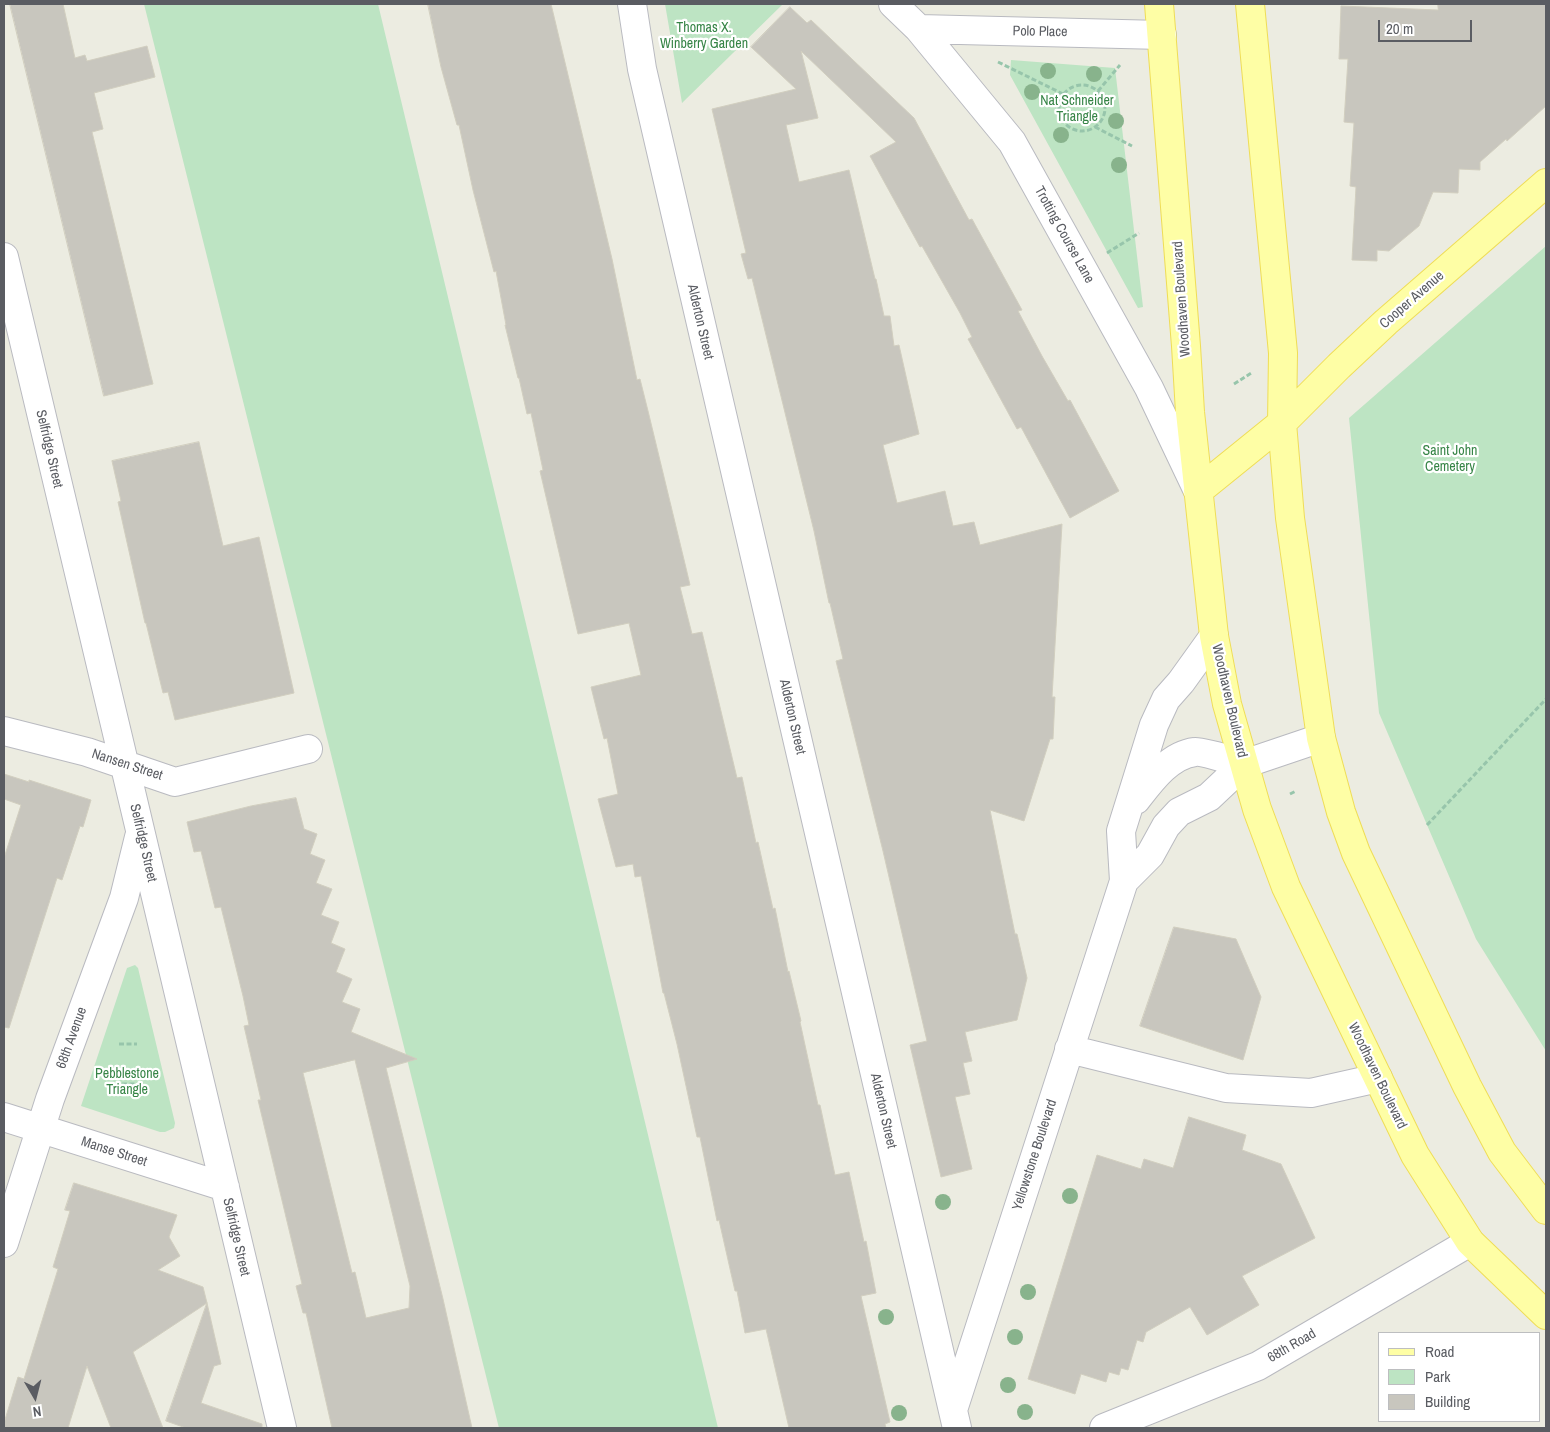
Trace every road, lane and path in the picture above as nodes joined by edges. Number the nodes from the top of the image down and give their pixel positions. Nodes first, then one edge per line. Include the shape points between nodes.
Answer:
1 (632, 4) edge
2 (893, 4) edge
3 (1159, 4) edge
4 (1250, 4) edge
5 (919, 29) junction
6 (1162, 35) junction
7 (998, 62) dead end
8 (1123, 62) dead end
9 (1098, 91) junction
10 (1063, 94) junction
11 (1095, 127) junction
12 (1132, 146) dead end
13 (1546, 183) edge
14 (1139, 233) dead end
15 (1104, 255) dead end
16 (4, 257) edge
17 (14, 339) edge
18 (1256, 370) dead end
19 (1234, 384) dead end
20 (1282, 423) junction
21 (1198, 491) junction
22 (1214, 636) junction
23 (1546, 699) edge
24 (4, 731) edge
25 (1321, 738) junction
26 (308, 749) dead end
27 (124, 764) junction
28 (1244, 764) junction
29 (1296, 791) dead end
30 (1290, 794) dead end
31 (1127, 811) junction
32 (1428, 825) dead end
33 (140, 833) junction
34 (1124, 881) junction
35 (119, 1044) dead end
36 (137, 1044) dead end
37 (1069, 1049) junction
38 (1378, 1078) junction
39 (122, 1084) dead end
40 (137, 1084) dead end
41 (4, 1117) edge
42 (40, 1129) junction
43 (225, 1188) junction
44 (1546, 1210) edge
45 (1470, 1242) junction
46 (4, 1243) edge
47 (1546, 1315) edge
48 (952, 1422) edge
49 (282, 1428) edge
50 (1104, 1428) edge

1 - 48 street, Alderton Street via 642,69
2 - 5 street, Trotting Course Lane
3 - 6 main road, Woodhaven Boulevard
4 - 20 main road via 1283,353
5 - 6 street, Polo Place
5 - 21 street, Trotting Course Lane via 1012,142 1149,388
6 - 21 main road, Woodhaven Boulevard
7 - 10 path
8 - 9 path
9 - 10 path via 1080,84
9 - 11 path via 1105,106 1101,121
10 - 11 path via 1058,105 1066,125 1081,131
11 - 12 path
13 - 20 main road, Cooper Avenue via 1386,322
14 - 15 path
16 - 17 street, Selfridge Street
17 - 27 street, Selfridge Street
18 - 19 path
20 - 21 main road, Cooper Avenue
20 - 25 main road via 1290,518
21 - 22 main road, Woodhaven Boulevard
22 - 28 main road, Woodhaven Boulevard via 1227,704
22 - 31 street, Yellowstone Boulevard via 1166,699 1154,725
23 - 32 path
24 - 27 street, Nansen Street
25 - 28 street, Yellowstone Boulevard
25 - 44 main road via 1356,853 1424,997 1502,1152
26 - 27 street, Nansen Street via 175,782
27 - 33 street, Selfridge Street
28 - 31 street, Yellowstone Boulevard via 1196,752 1183,756 1165,766
28 - 34 street, Yellowstone Boulevard via 1209,797 1179,812 1166,826 1150,855
28 - 38 main road, Woodhaven Boulevard via 1286,887
29 - 30 path
31 - 34 street, Yellowstone Boulevard via 1121,831
33 - 42 street, 68th Avenue via 124,898
33 - 43 street, Selfridge Street
34 - 37 street, Yellowstone Boulevard
35 - 36 path
37 - 38 street via 1226,1088 1311,1093
37 - 48 street, Yellowstone Boulevard
38 - 45 main road, Woodhaven Boulevard via 1415,1155
39 - 40 path
41 - 42 street, Manse Street
42 - 43 street, Manse Street
42 - 46 street, 68th Avenue
43 - 49 street, Selfridge Street
45 - 47 main road, Woodhaven Boulevard
45 - 50 street, 68th Road via 1258,1366

